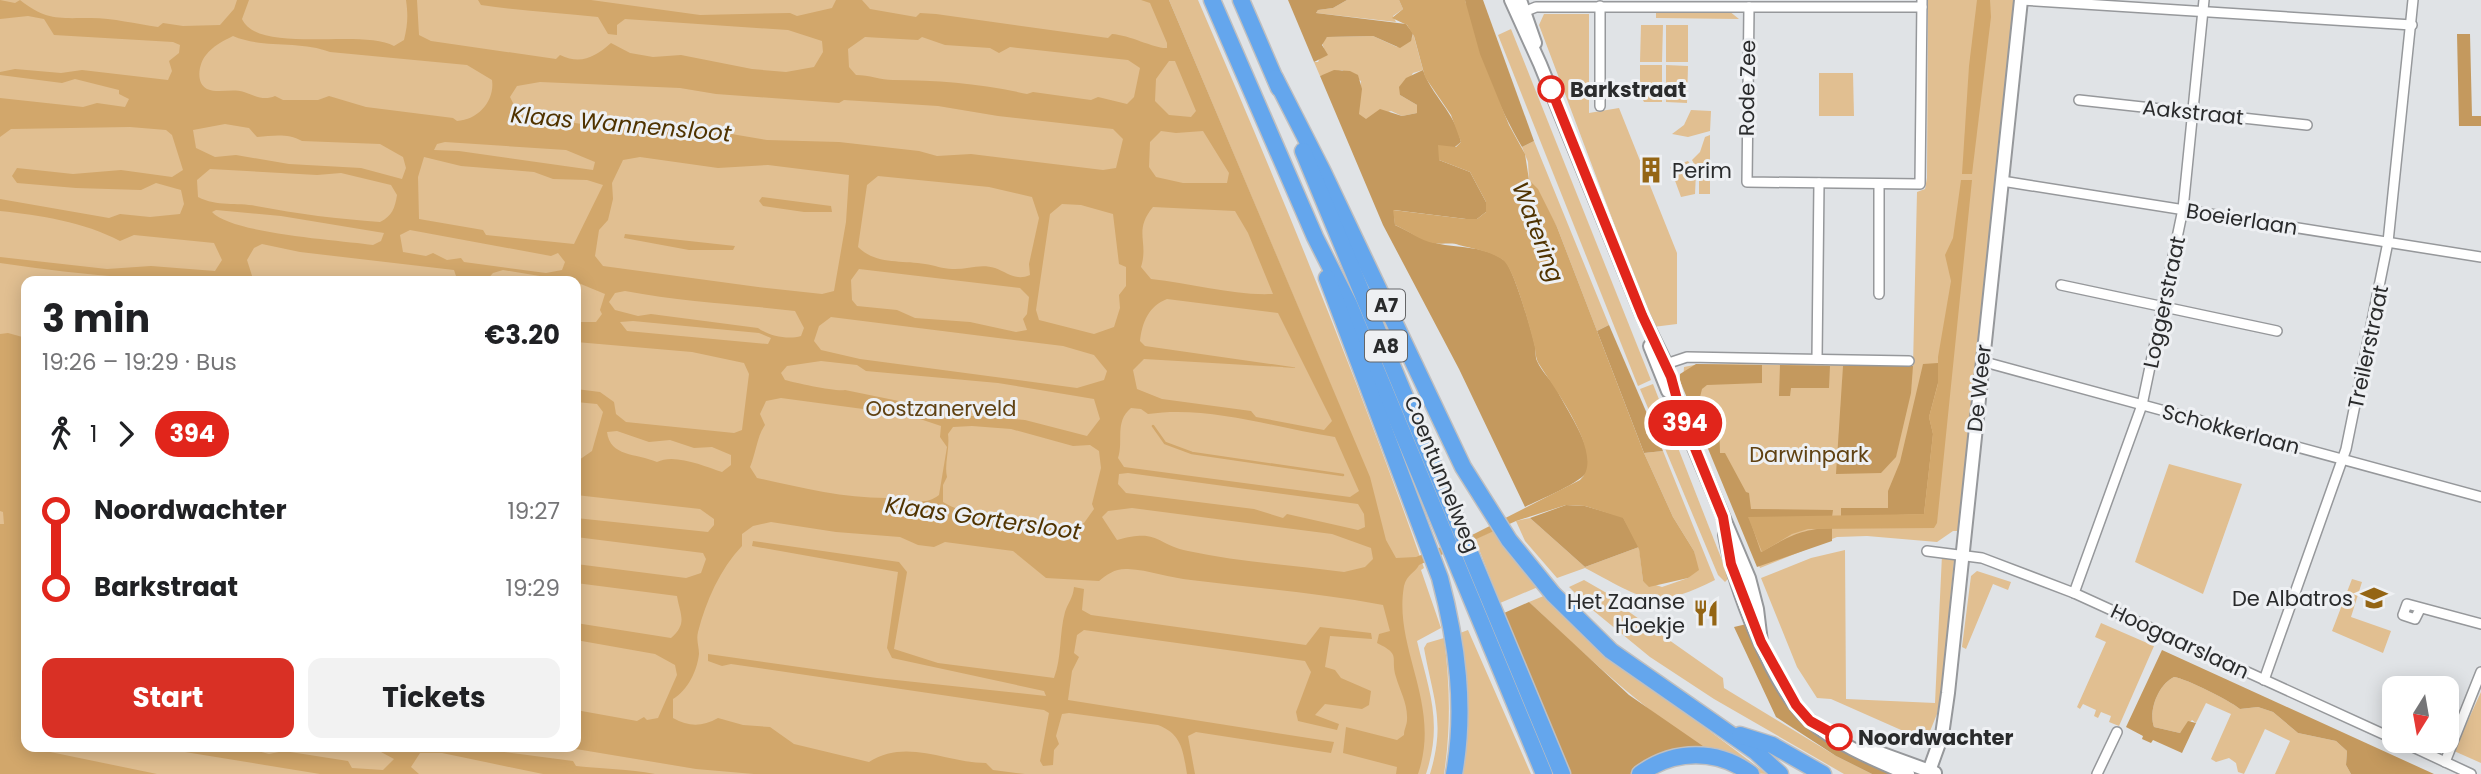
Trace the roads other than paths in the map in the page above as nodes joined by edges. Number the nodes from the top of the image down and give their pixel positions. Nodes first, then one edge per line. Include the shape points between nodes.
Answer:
1 (1212, 0) edge
2 (1241, 0) edge
3 (1511, 0) edge
4 (2021, 0) edge
5 (2204, 0) edge
6 (2413, 0) edge
7 (1647, 3) edge
8 (1821, 3) edge
9 (1922, 4) edge
10 (1600, 6) junction
11 (1749, 6) junction
12 (1521, 9) edge
13 (2204, 12) junction
14 (2412, 24) junction
15 (1275, 78) junction
16 (2079, 100) dead end
17 (1600, 106) dead end
18 (2194, 111) junction
19 (2307, 125) dead end
20 (2002, 181) junction
21 (1819, 183) junction
22 (1879, 184) junction
23 (2183, 209) junction
24 (1315, 237) junction
25 (2388, 242) junction
26 (2481, 257) edge
27 (2061, 285) dead end
28 (1879, 294) dead end
29 (2163, 306) junction
30 (2277, 331) dead end
31 (1817, 359) junction
32 (1909, 361) dead end
33 (1981, 361) junction
34 (1661, 366) junction
35 (2142, 405) junction
36 (2344, 459) junction
37 (2481, 497) edge
38 (1927, 551) dead end
39 (1962, 555) junction
40 (2074, 593) junction
41 (2420, 608) dead end
42 (2481, 624) edge
43 (2481, 672) edge
44 (2264, 680) junction
45 (1722, 729) junction
46 (2117, 732) dead end
47 (2382, 733) edge
48 (1830, 734) junction
49 (2426, 753) edge
50 (2445, 762) junction
51 (1931, 773) edge
52 (1454, 774) edge
53 (1544, 774) edge
54 (1562, 774) edge
55 (1640, 774) edge
56 (1751, 774) edge
57 (1780, 774) edge
58 (1823, 774) edge
59 (1908, 774) edge
60 (2097, 774) edge
61 (2471, 774) edge

1 - 24 highway, Coentunnelweg / A8
2 - 15 highway, Coentunnelweg / A7
3 - 12 main road
4 - 13 street
4 - 20 main road, De Weer
5 - 13 street, Loggerstraat
6 - 14 street, Treilerstraat
7 - 10 street
7 - 11 street
8 - 9 street
8 - 11 street
9 - 22 street, Rode Zee via 1920,184
10 - 12 street
10 - 17 street
11 - 21 street, Rode Zee via 1747,182
12 - 34 main road
13 - 14 street
13 - 18 street, Loggerstraat
14 - 25 street, Treilerstraat
15 - 45 highway, A7 via 1489,511 1553,594 1624,661
15 - 54 highway, Coentunnelweg / A8
16 - 18 street, Aakstraat
18 - 19 street, Aakstraat
18 - 23 street, Loggerstraat
20 - 23 street, Boeierlaan
20 - 33 main road, De Weer
21 - 22 street, Rode Zee
21 - 31 street
22 - 28 street
23 - 25 street, Boeierlaan
23 - 29 street, Loggerstraat
24 - 52 highway, A8 via 1336,308 1440,578 1459,676
24 - 53 highway, Coentunnelweg / A8 via 1349,304
25 - 26 street, Boeierlaan
25 - 36 street, Treilerstraat
27 - 29 street
29 - 30 street
29 - 35 street, Loggerstraat
31 - 32 street
31 - 34 street via 1687,357
33 - 35 street, Schokkerlaan
33 - 39 main road, De Weer
34 - 48 main road via 1723,517 1731,564 1743,580 1761,642 1796,705
35 - 36 street, Schokkerlaan
35 - 40 street, Loggerstraat
36 - 37 street, Schokkerlaan
36 - 44 street, Treilerstraat
38 - 39 street, Hoogaarslaan
39 - 40 street, Hoogaarslaan via 1982,558
39 - 51 main road, De Weer via 1946,741
40 - 44 street, Hoogaarslaan
41 - 42 street via 2415,619 2403,615 2407,604
43 - 50 street
44 - 47 street, Hoogaarslaan
45 - 57 highway, A7
45 - 58 highway, A7 via 1772,745
46 - 60 street
48 - 51 main road
48 - 59 main road via 1848,748
49 - 50 street, Hoogaarslaan
50 - 61 street, Hoogaarslaan
55 - 56 highway via 1668,759 1698,755 1726,760

